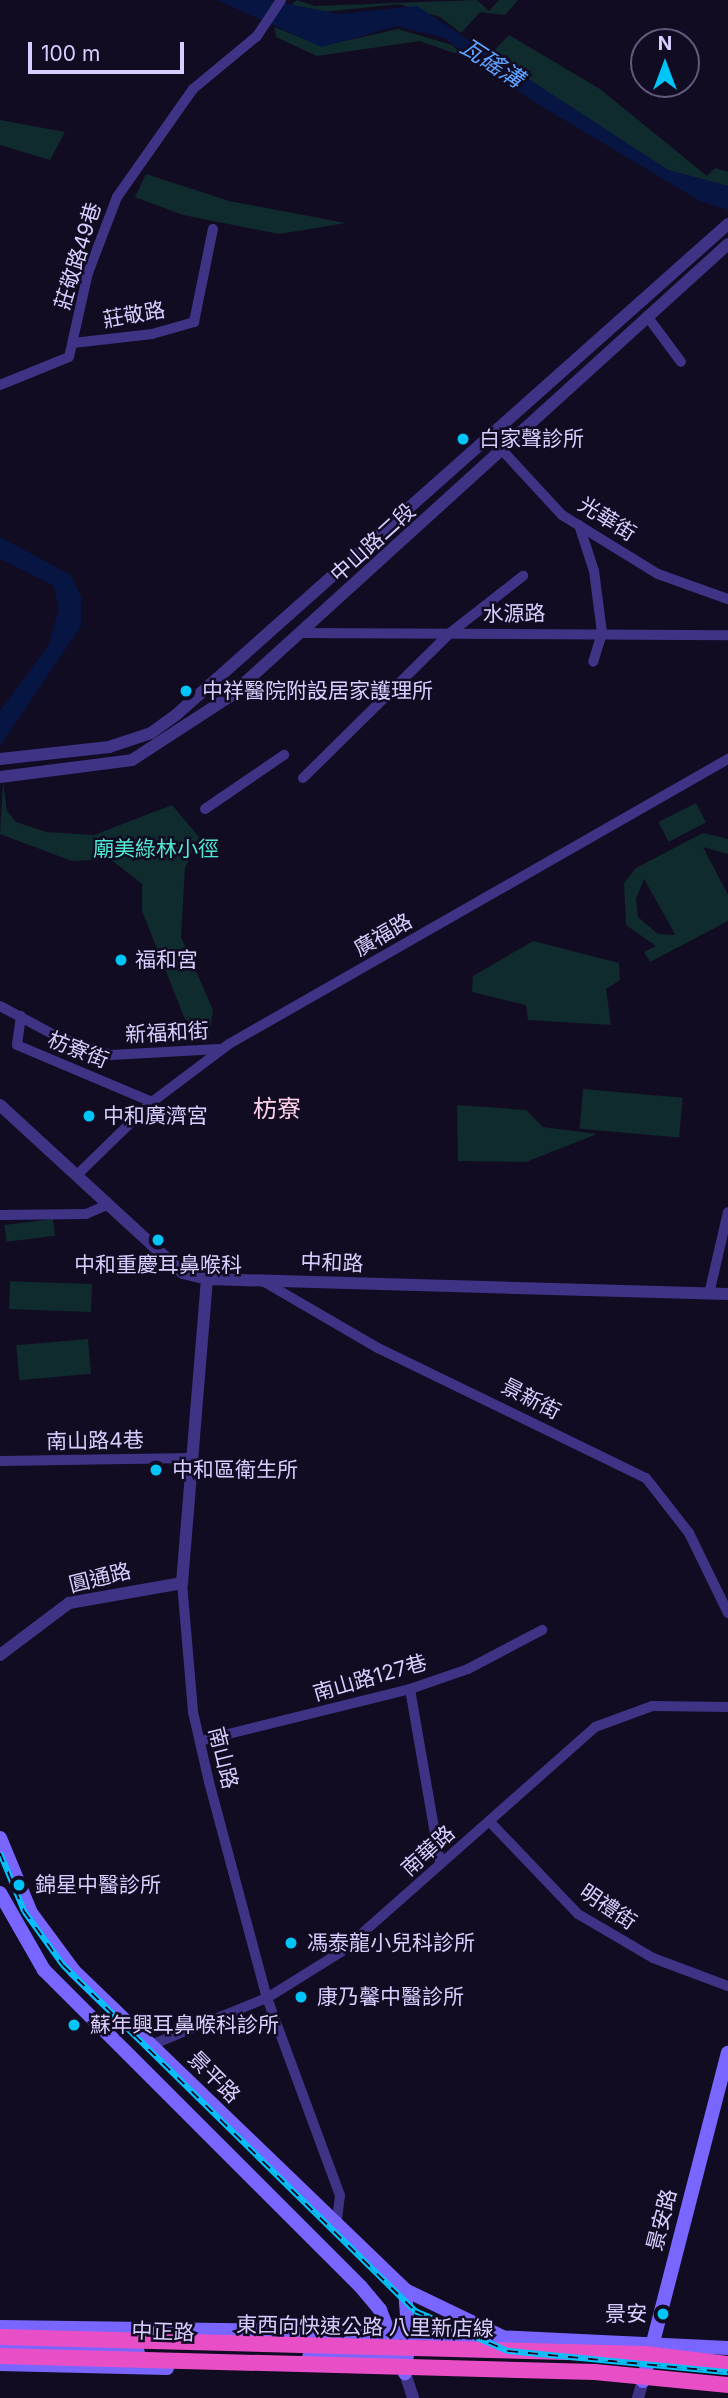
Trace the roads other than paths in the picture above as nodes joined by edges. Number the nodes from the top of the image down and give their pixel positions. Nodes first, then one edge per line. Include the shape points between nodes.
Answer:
1 (281, 0) edge
2 (728, 224) edge
3 (213, 229) dead end
4 (726, 245) edge
5 (647, 316) junction
6 (73, 343) junction
7 (681, 362) dead end
8 (0, 385) edge
9 (490, 437) junction
10 (501, 447) junction
11 (579, 525) junction
12 (523, 576) dead end
13 (728, 599) edge
14 (300, 633) junction
15 (450, 633) junction
16 (602, 633) junction
17 (728, 635) edge
18 (593, 662) dead end
19 (284, 755) dead end
20 (0, 759) edge
21 (728, 759) edge
22 (0, 777) edge
23 (303, 778) dead end
24 (205, 809) dead end
25 (0, 1006) edge
26 (21, 1016) junction
27 (222, 1049) junction
28 (152, 1102) junction
29 (0, 1105) edge
30 (78, 1174) junction
31 (107, 1205) junction
32 (728, 1212) edge
33 (0, 1215) edge
34 (207, 1279) junction
35 (260, 1279) junction
36 (709, 1294) junction
37 (728, 1294) edge
38 (191, 1458) junction
39 (0, 1461) edge
40 (182, 1583) junction
41 (728, 1613) edge
42 (542, 1630) dead end
43 (0, 1655) edge
44 (410, 1689) junction
45 (728, 1707) edge
46 (200, 1741) junction
47 (491, 1823) junction
48 (0, 1838) edge
49 (440, 1863) junction
50 (0, 1893) edge
51 (728, 1986) edge
52 (267, 1998) junction
53 (151, 2045) junction
54 (728, 2053) edge
55 (336, 2186) junction
56 (318, 2209) junction
57 (336, 2227) junction
58 (405, 2290) junction
59 (0, 2327) edge
60 (391, 2333) junction
61 (410, 2333) junction
62 (0, 2337) edge
63 (472, 2337) junction
64 (510, 2341) junction
65 (0, 2346) edge
66 (728, 2348) edge
67 (648, 2349) junction
68 (728, 2354) edge
69 (0, 2356) edge
70 (404, 2357) junction
71 (0, 2364) edge
72 (728, 2364) edge
73 (728, 2371) edge
74 (405, 2373) junction
75 (461, 2374) junction
76 (643, 2381) junction
77 (728, 2385) edge
78 (728, 2392) edge
79 (413, 2398) edge
80 (638, 2398) edge

1 - 6 street, 莊敬路49巷 via 257,36 193,89 147,147 117,197 96,251
2 - 9 street, 中山路二段
3 - 6 street, 莊敬路 via 194,322 152,334
4 - 5 street, 中山路二段
5 - 7 street
5 - 10 street, 中山路二段
6 - 8 street via 69,356
9 - 10 street, 光華街
9 - 20 street, 中山路二段 via 282,626 151,733 109,747
10 - 11 street, 光華街
10 - 14 street, 中山路二段
11 - 13 street, 光華街 via 658,574
11 - 16 street via 594,571
12 - 15 street
14 - 15 street, 水源路
14 - 22 street, 中山路二段 via 229,697 132,760
15 - 16 street, 水源路
15 - 23 street
16 - 17 street, 水源路
16 - 18 street
19 - 24 street
21 - 27 street, 廣福路
25 - 26 street, 新福和街
26 - 27 street, 新福和街 via 84,1049 111,1055
26 - 28 street, 枋寮街 via 17,1045
27 - 28 street, 廣福路
28 - 30 street, 廣福路
29 - 30 street, 中和路
30 - 31 street, 中和路
31 - 33 street via 86,1214
31 - 34 street, 中和路 via 163,1260
32 - 36 street
34 - 35 street, 中和路
34 - 38 street, 南山路
35 - 36 street, 中和路
35 - 41 street, 景新街 via 378,1348 646,1478 689,1533
36 - 37 street, 中和路
38 - 39 street, 南山路4巷
38 - 40 street, 南山路
40 - 43 street, 圓通路 via 69,1603
40 - 46 street, 南山路
42 - 44 street, 南山路127巷 via 468,1669
44 - 46 street, 南山路127巷
44 - 49 street
45 - 47 street, 南華路 via 652,1706 617,1715 595,1727
46 - 52 street, 南山路
47 - 49 street, 南華路
47 - 51 street, 明禮街 via 578,1914 653,1958
48 - 53 main road, 景平路 via 48,1940
49 - 52 street, 南華路 via 341,1952
50 - 60 main road via 44,1970 361,2287
52 - 53 street, 南華路
52 - 55 street, 南山路
53 - 56 main road, 景平路
54 - 67 main road, 景安路
55 - 56 street via 332,2201
55 - 57 street, 南山路
56 - 57 main road, 景平路
57 - 58 main road, 景平路
58 - 61 main road
58 - 64 main road, 景平路
59 - 60 main road, 中正路
60 - 61 main road
60 - 70 main road
61 - 63 main road
61 - 70 main road
62 - 67 highway, 東西向快速公路 八里新店線
63 - 64 main road
63 - 70 main road, 中正路
64 - 67 main road
65 - 70 main road, 中正路
66 - 67 main road
67 - 68 highway
67 - 72 highway, 東西向快速公路 八里新店線
67 - 73 main road via 682,2363
67 - 76 main road, 景安路
69 - 77 highway, 東西向快速公路 八里新店線 via 595,2372
70 - 74 main road
70 - 75 main road, 中正路
71 - 74 main road, 中正路
74 - 75 main road
74 - 79 street
75 - 76 main road
76 - 78 main road
76 - 80 street, 景安路

